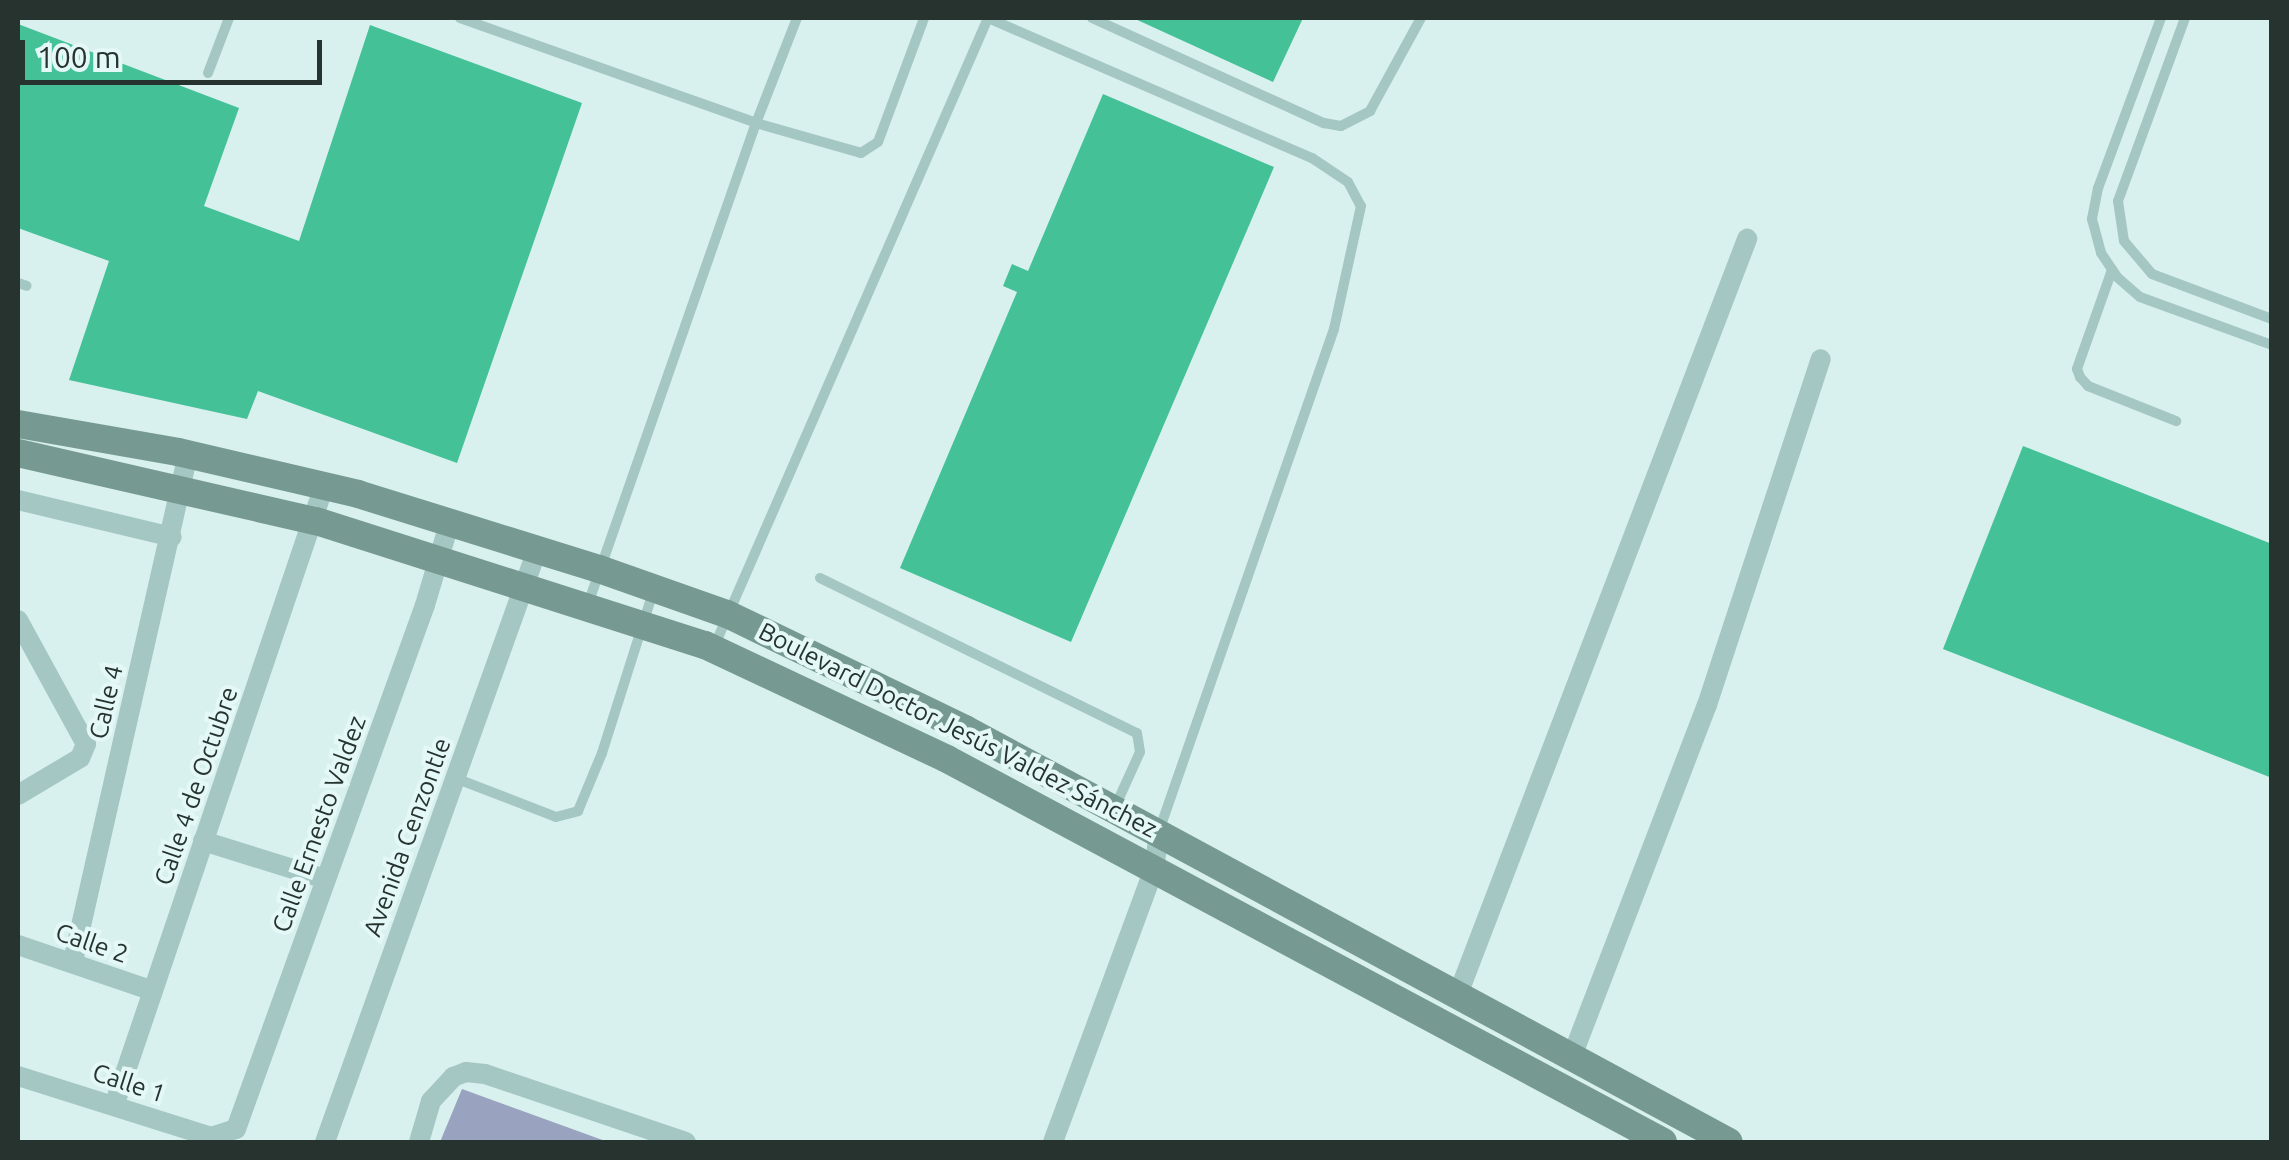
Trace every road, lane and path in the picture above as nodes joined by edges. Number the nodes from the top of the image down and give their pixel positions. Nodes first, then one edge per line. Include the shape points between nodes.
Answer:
1 (230, 18) edge
2 (460, 18) edge
3 (797, 18) edge
4 (920, 18) edge
5 (1092, 18) edge
6 (1421, 18) edge
7 (2161, 18) edge
8 (2185, 18) edge
9 (208, 72) dead end
10 (756, 123) junction
11 (1747, 238) dead end
12 (2112, 270) junction
13 (2272, 319) edge
14 (2272, 345) edge
15 (1821, 359) dead end
16 (2176, 421) dead end
17 (18, 424) edge
18 (18, 453) edge
19 (188, 454) junction
20 (324, 486) junction
21 (181, 487) junction
22 (18, 500) edge
23 (316, 521) junction
24 (450, 522) junction
25 (172, 536) junction
26 (538, 550) junction
27 (438, 558) junction
28 (599, 569) junction
29 (820, 578) dead end
30 (525, 586) junction
31 (654, 588) junction
32 (588, 604) junction
33 (728, 614) junction
34 (18, 620) edge
35 (642, 624) junction
36 (713, 649) junction
37 (455, 778) junction
38 (18, 795) edge
39 (1114, 808) junction
40 (1159, 832) junction
41 (203, 840) junction
42 (1154, 869) junction
43 (325, 879) junction
44 (18, 945) edge
45 (74, 961) junction
46 (150, 990) junction
47 (1457, 997) junction
48 (1571, 1059) junction
49 (18, 1076) edge
50 (115, 1103) junction
51 (224, 1136) joint
52 (327, 1142) edge
53 (419, 1142) edge
54 (686, 1142) edge
55 (1053, 1142) edge
56 (1663, 1142) edge
57 (1729, 1142) edge

1 - 9 lane
2 - 10 lane
3 - 10 lane
4 - 10 lane via 888,120 871,150 861,153
5 - 6 lane via 1341,126 1370,110
7 - 12 lane via 2098,188 2092,219
8 - 13 lane via 2118,201 2121,230 2136,260 2152,274
10 - 28 lane
11 - 47 street
12 - 14 lane via 2140,297
12 - 16 lane via 2080,377
15 - 48 street via 1707,705
17 - 19 main road, Boulevard Doctor Jesús Valdez Sánchez
18 - 21 main road, Boulevard Doctor Jesús Valdez Sánchez
19 - 20 main road, Boulevard Doctor Jesús Valdez Sánchez
19 - 21 street, Calle 4
20 - 23 street, Calle 4 de Octubre
20 - 24 main road, Boulevard Doctor Jesús Valdez Sánchez
21 - 23 main road, Boulevard Doctor Jesús Valdez Sánchez
21 - 25 street, Calle 4
22 - 25 street
23 - 27 main road, Boulevard Doctor Jesús Valdez Sánchez
23 - 41 street, Calle 4 de Octubre
24 - 26 main road, Boulevard Doctor Jesús Valdez Sánchez
24 - 27 street, Calle Ernesto Valdez
25 - 45 street, Calle 4
26 - 28 main road, Boulevard Doctor Jesús Valdez Sánchez
26 - 30 street, Avenida Cenzontle
27 - 30 main road, Boulevard Doctor Jesús Valdez Sánchez
27 - 43 street, Calle Ernesto Valdez
28 - 31 main road, Boulevard Doctor Jesús Valdez Sánchez
28 - 32 lane
29 - 39 lane via 1136,733 1140,752
30 - 32 main road, Boulevard Doctor Jesús Valdez Sánchez
30 - 37 street, Avenida Cenzontle
31 - 33 main road, Boulevard Doctor Jesús Valdez Sánchez
31 - 35 lane
32 - 35 main road, Boulevard Doctor Jesús Valdez Sánchez
33 - 36 lane
33 - 39 main road, Boulevard Doctor Jesús Valdez Sánchez
33 - 40 lane via 988,18 1312,158 1354,190 1359,228 1334,329
34 - 38 street via 84,737 83,753
35 - 36 main road, Boulevard Doctor Jesús Valdez Sánchez
35 - 37 lane via 578,811 556,817
36 - 42 main road, Boulevard Doctor Jesús Valdez Sánchez via 947,759
37 - 52 street, Avenida Cenzontle
39 - 40 main road, Boulevard Doctor Jesús Valdez Sánchez
40 - 42 street
40 - 47 main road, Boulevard Doctor Jesús Valdez Sánchez
41 - 43 street
41 - 46 street, Calle 4 de Octubre
42 - 55 street
42 - 56 main road, Boulevard Doctor Jesús Valdez Sánchez
43 - 51 street, Calle Ernesto Valdez via 240,1124
44 - 45 street, Calle 2
45 - 46 street, Calle 2
46 - 50 street, Calle 4 de Octubre
47 - 48 main road, Boulevard Doctor Jesús Valdez Sánchez
48 - 57 main road, Boulevard Doctor Jesús Valdez Sánchez
49 - 50 street, Calle 1
50 - 51 street, Calle 1
53 - 54 street via 432,1101 446,1082 466,1072

